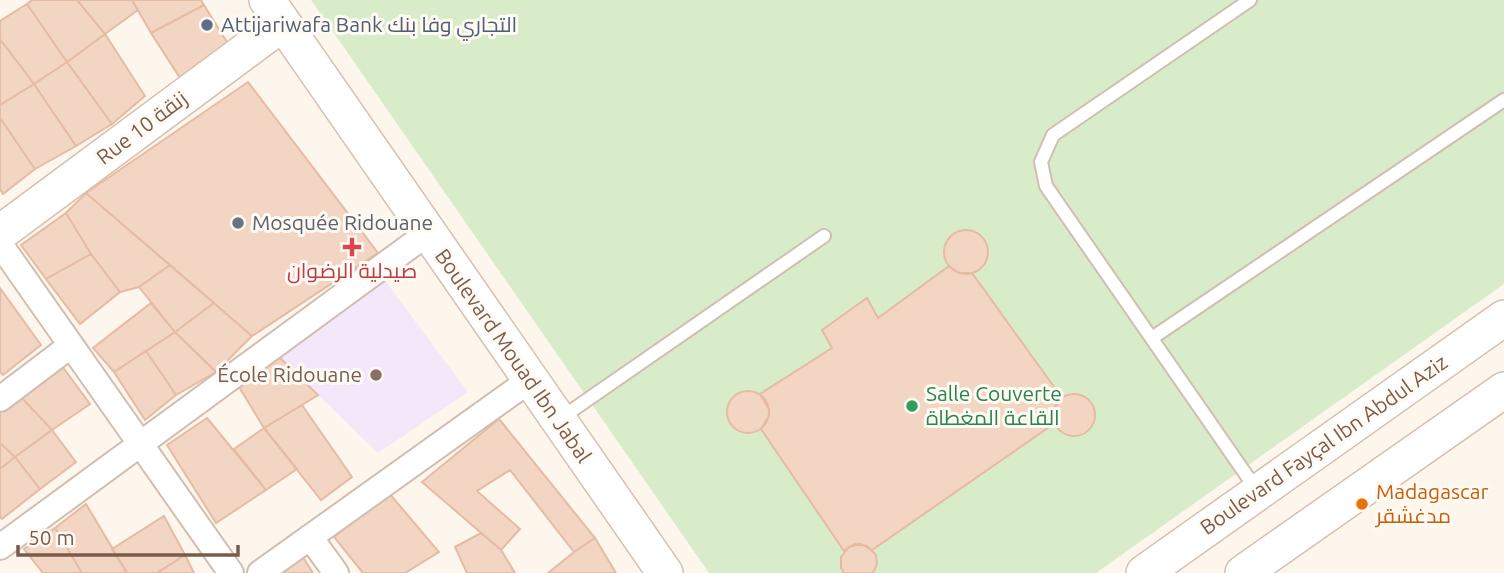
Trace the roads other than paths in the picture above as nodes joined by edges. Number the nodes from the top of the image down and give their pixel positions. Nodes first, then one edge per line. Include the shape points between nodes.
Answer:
1 (1250, 0) edge
2 (275, 12) edge
3 (1504, 100) edge
4 (0, 233) edge
5 (428, 233) junction
6 (824, 236) dead end
7 (0, 244) edge
8 (1504, 318) edge
9 (1152, 338) junction
10 (71, 346) junction
11 (530, 380) junction
12 (1504, 390) edge
13 (0, 399) edge
14 (558, 420) junction
15 (141, 444) junction
16 (1258, 492) junction
17 (310, 537) junction
18 (0, 547) edge
19 (1183, 561) edge
20 (231, 573) edge
21 (260, 573) edge
22 (336, 573) edge
23 (665, 573) edge
24 (1144, 573) edge
25 (1243, 573) edge

1 - 9 lane via 1053,135 1041,162 1046,186
2 - 4 main road, Rue 10 زنقة
2 - 5 main road, Boulevard Mouad Ibn Jabal
3 - 9 lane
5 - 11 main road, Boulevard Mouad Ibn Jabal
5 - 15 street
6 - 14 lane
7 - 10 street
8 - 16 main road, Boulevard Fayçal Ibn Abdul Aziz
9 - 16 lane
10 - 13 street
10 - 15 street
11 - 14 main road, Boulevard Mouad Ibn Jabal
11 - 17 street
12 - 25 main road
14 - 23 main road, Boulevard Mouad Ibn Jabal
15 - 18 street
15 - 20 street
16 - 19 main road, Boulevard Fayçal Ibn Abdul Aziz
17 - 21 street
17 - 22 street
19 - 24 main road, Boulevard Fayçal Ibn Abdul Aziz

